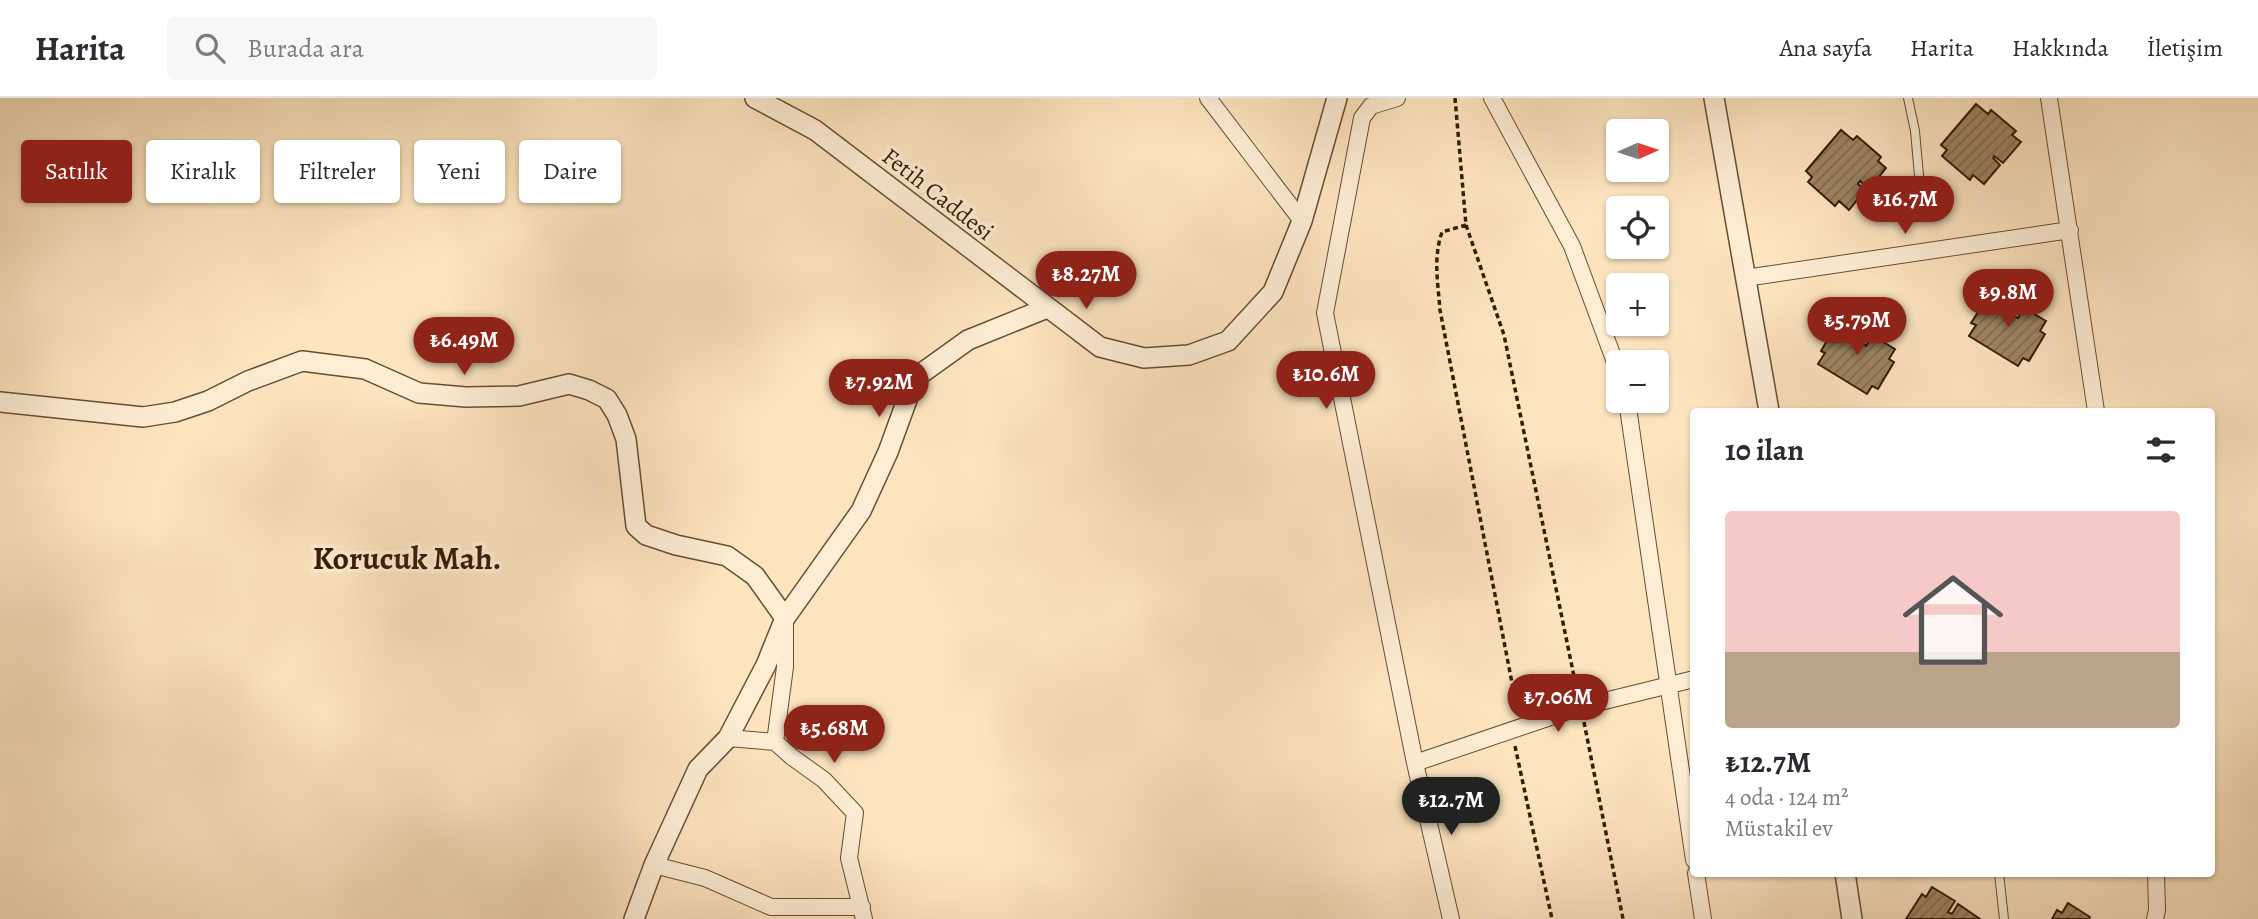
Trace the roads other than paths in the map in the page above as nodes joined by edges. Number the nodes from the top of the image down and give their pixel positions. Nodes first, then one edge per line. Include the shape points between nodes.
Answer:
1 (755, 98) edge
2 (1208, 98) edge
3 (1337, 98) edge
4 (1397, 98) edge
5 (1492, 98) edge
6 (1714, 98) edge
7 (1908, 98) edge
8 (2049, 98) edge
9 (1920, 187) dead end
10 (1302, 221) junction
11 (2070, 230) junction
12 (1745, 278) junction
13 (1047, 308) junction
14 (1610, 350) edge
15 (0, 402) edge
16 (1768, 408) edge
17 (2096, 408) edge
18 (1629, 413) edge
19 (785, 618) junction
20 (1690, 680) edge
21 (1668, 684) junction
22 (728, 738) junction
23 (775, 742) junction
24 (1415, 763) junction
25 (1690, 833) edge
26 (654, 865) junction
27 (1697, 877) edge
28 (1846, 877) edge
29 (1999, 877) edge
30 (2157, 877) edge
31 (863, 913) edge
32 (634, 919) edge
33 (1451, 919) edge
34 (1703, 919) edge
35 (1852, 919) edge
36 (2004, 919) edge
37 (2155, 919) edge

1 - 13 street, Fetih Caddesi via 815,130
2 - 10 street
3 - 10 street, Fetih Caddesi
4 - 24 street via 1371,106 1362,118 1325,313
5 - 14 street via 1572,246
6 - 12 street
7 - 9 lane
8 - 11 street
10 - 13 street, Fetih Caddesi via 1273,292 1228,341 1189,355 1144,358 1100,347
11 - 12 street
11 - 17 street
12 - 16 street
13 - 19 street via 968,340 915,379 861,511
15 - 19 street via 143,417 208,401 302,361 365,369 419,393 519,396 569,384 607,399 617,415 626,439 636,526 646,535 676,545 727,556 755,576
18 - 21 street
19 - 22 street
19 - 23 street via 785,667
20 - 21 street
21 - 24 street via 1580,707
21 - 25 street
22 - 23 street
22 - 26 street via 698,769
23 - 31 street via 824,780 855,813 849,858
24 - 33 street
26 - 31 street via 705,878 771,907
26 - 32 street
27 - 34 street
28 - 35 street
29 - 36 lane
30 - 37 street

